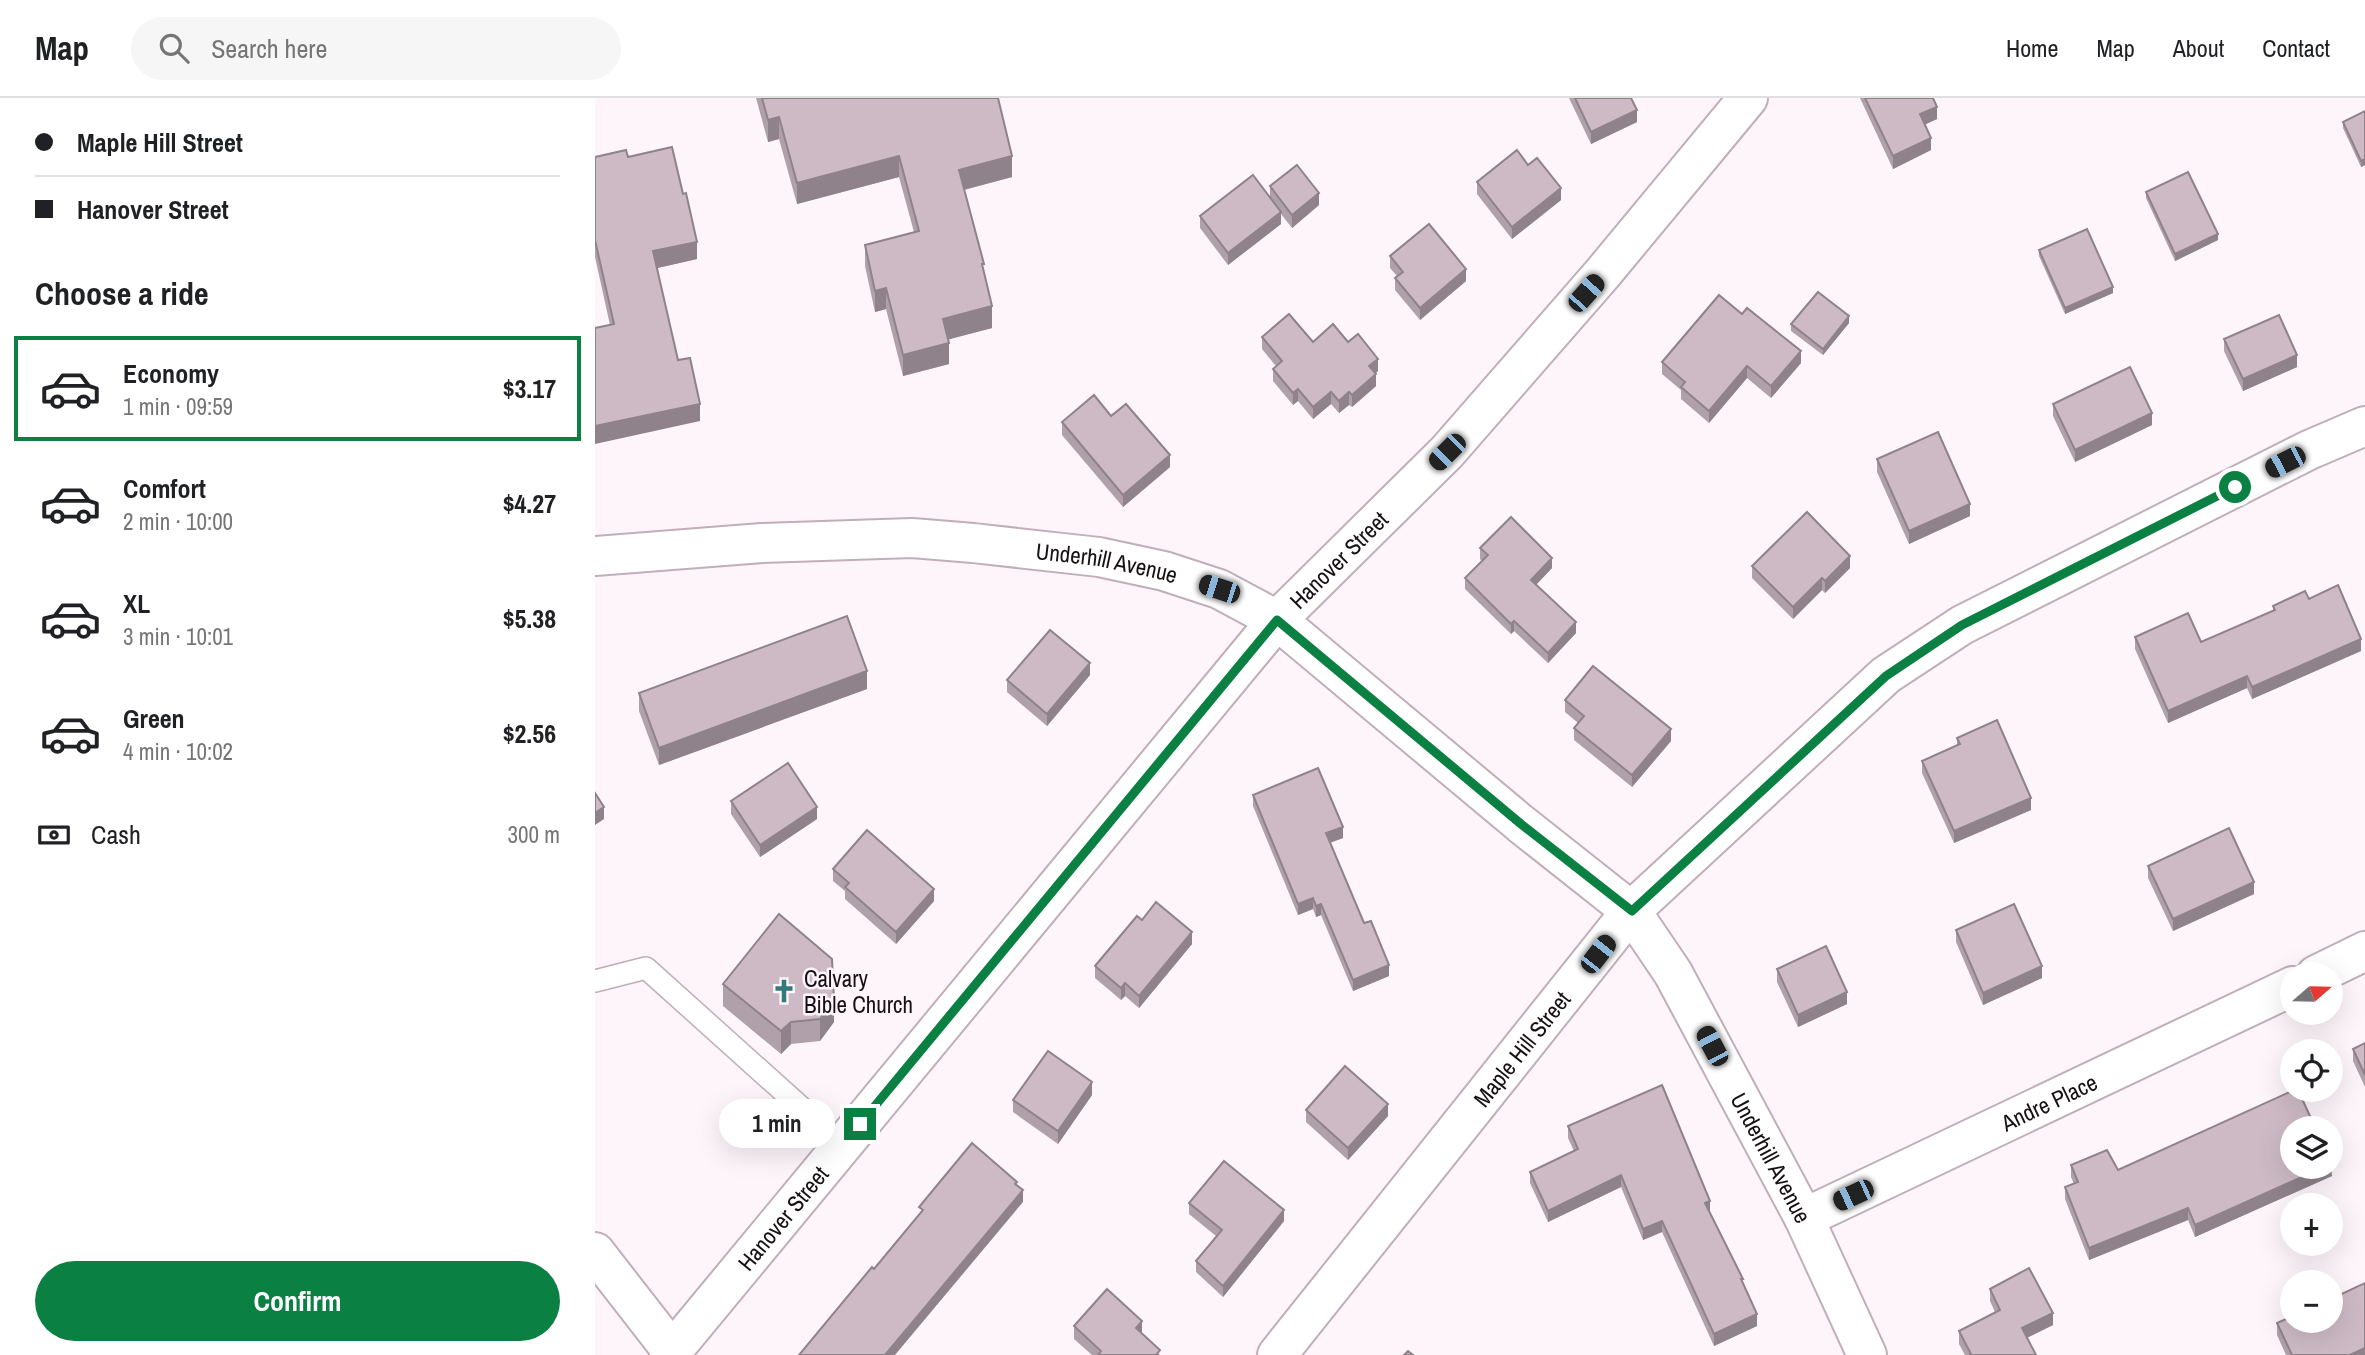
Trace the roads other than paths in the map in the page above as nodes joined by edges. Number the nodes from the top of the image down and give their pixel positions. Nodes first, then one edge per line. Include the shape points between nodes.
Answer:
1 (1748, 98) edge
2 (2365, 426) edge
3 (595, 556) edge
4 (1277, 620) junction
5 (1632, 911) junction
6 (2365, 951) edge
7 (2343, 962) edge
8 (595, 981) edge
9 (2280, 992) edge
10 (843, 1145) junction
11 (1804, 1218) junction
12 (595, 1252) edge
13 (671, 1353) edge
14 (1277, 1355) edge
15 (1867, 1355) edge

1 - 4 street, Hanover Street via 1603,274 1447,452
2 - 5 street, Maple Hill Street via 1962,625 1886,676
3 - 4 street, Underhill Avenue via 762,543 912,538 961,542 1099,557 1164,571 1219,589
4 - 5 street, Underhill Avenue
4 - 10 street, Hanover Street
5 - 11 street, Underhill Avenue via 1673,973
5 - 14 street, Maple Hill Street
6 - 7 street
8 - 10 lane via 646,968
9 - 11 street, Andre Place
10 - 13 street, Hanover Street
11 - 15 street, Underhill Avenue
12 - 13 street

